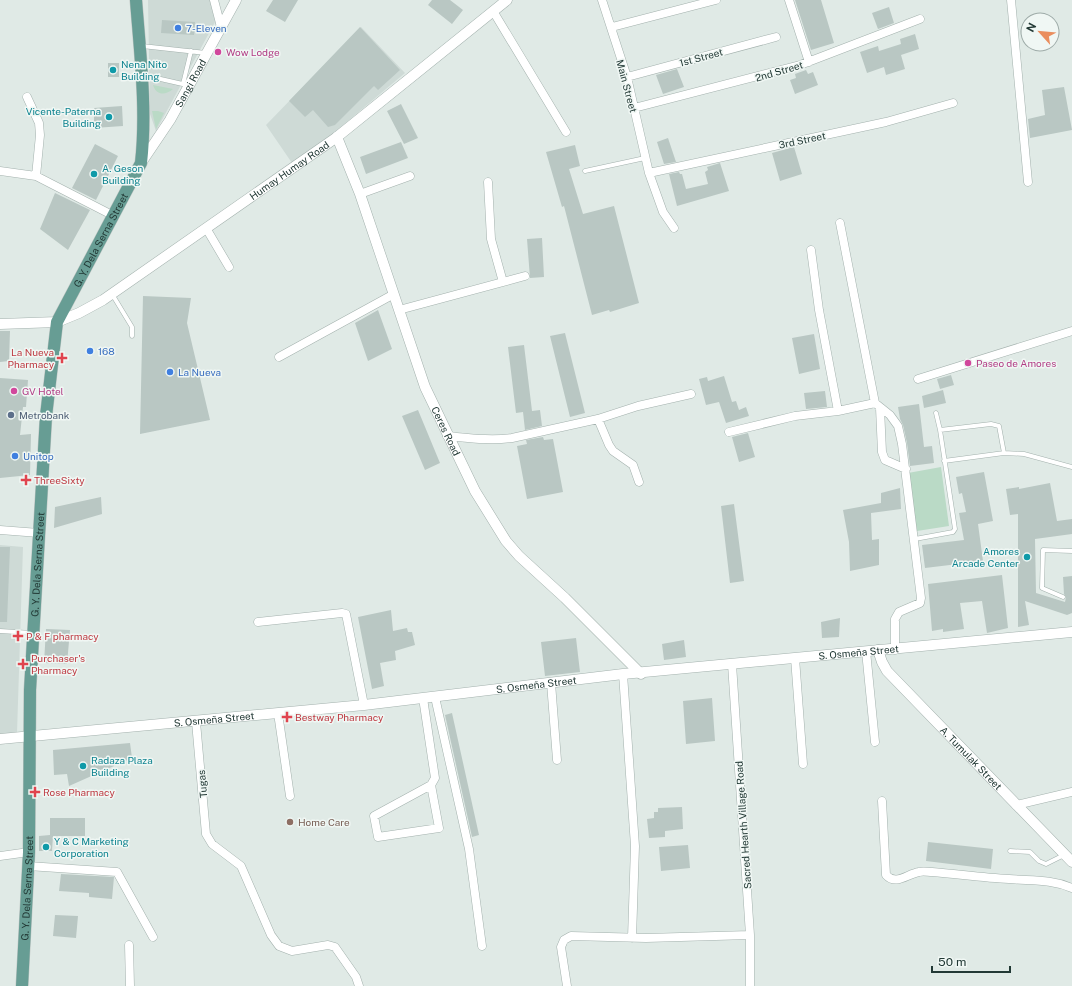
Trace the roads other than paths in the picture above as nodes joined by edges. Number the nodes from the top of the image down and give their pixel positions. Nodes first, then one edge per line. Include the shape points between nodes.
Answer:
1 (136, 0) edge
2 (214, 0) edge
3 (236, 0) edge
4 (507, 0) edge
5 (602, 0) edge
6 (716, 0) edge
7 (790, 0) edge
8 (1011, 0) edge
9 (493, 11) junction
10 (920, 19) dead end
11 (222, 27) junction
12 (612, 27) junction
13 (776, 37) dead end
14 (139, 46) junction
15 (191, 51) junction
16 (207, 53) junction
17 (809, 62) junction
18 (141, 75) junction
19 (627, 78) junction
20 (186, 85) junction
21 (28, 97) dead end
22 (953, 102) dead end
23 (634, 108) junction
24 (566, 132) dead end
25 (337, 137) junction
26 (645, 158) junction
27 (140, 163) junction
28 (585, 170) dead end
29 (0, 171) edge
30 (649, 173) junction
31 (36, 176) junction
32 (410, 176) dead end
33 (488, 182) dead end
34 (1028, 182) dead end
35 (360, 194) junction
36 (114, 216) junction
37 (840, 223) dead end
38 (206, 228) junction
39 (674, 228) dead end
40 (811, 250) dead end
41 (229, 267) dead end
42 (525, 276) dead end
43 (503, 282) junction
44 (111, 294) junction
45 (394, 294) junction
46 (399, 310) junction
47 (57, 322) junction
48 (0, 324) edge
49 (1072, 331) edge
50 (132, 336) dead end
51 (279, 357) dead end
52 (918, 379) dead end
53 (691, 394) dead end
54 (878, 405) junction
55 (838, 411) junction
56 (936, 413) dead end
57 (598, 419) junction
58 (940, 430) junction
59 (729, 432) dead end
60 (447, 436) junction
61 (1004, 453) junction
62 (944, 462) junction
63 (1072, 467) edge
64 (906, 469) junction
65 (639, 482) dead end
66 (0, 530) edge
67 (39, 533) junction
68 (915, 539) junction
69 (1072, 551) edge
70 (1062, 597) dead end
71 (258, 622) dead end
72 (0, 631) edge
73 (1072, 632) edge
74 (33, 634) junction
75 (878, 650) junction
76 (895, 650) junction
77 (866, 651) junction
78 (795, 658) junction
79 (732, 664) junction
80 (623, 674) junction
81 (641, 674) junction
82 (551, 683) junction
83 (435, 697) junction
84 (422, 698) junction
85 (364, 705) junction
86 (278, 713) junction
87 (196, 722) junction
88 (31, 736) junction
89 (0, 739) edge
90 (875, 742) dead end
91 (557, 760) dead end
92 (803, 764) dead end
93 (431, 785) junction
94 (1072, 792) edge
95 (290, 796) dead end
96 (882, 801) dead end
97 (1016, 805) junction
98 (1010, 851) dead end
99 (29, 852) junction
100 (1064, 854) junction
101 (0, 856) edge
102 (1072, 862) edge
103 (28, 866) junction
104 (1072, 888) edge
105 (750, 935) junction
106 (153, 937) dead end
107 (632, 938) junction
108 (129, 945) dead end
109 (482, 946) dead end
110 (22, 986) edge
111 (130, 986) edge
112 (359, 986) edge
113 (567, 986) edge
114 (750, 986) edge

1 - 14 main road, G. Y. Dela Serna Street
2 - 11 street
3 - 11 street, Sangi Road
4 - 9 street, Humay Humay Road
5 - 12 street, Main Street
6 - 12 street
7 - 17 street
8 - 34 street
9 - 24 street
9 - 25 street, Humay Humay Road
10 - 17 street, 2nd Street
11 - 16 street, Sangi Road
12 - 19 street, Main Street
13 - 19 street, 1st Street
14 - 15 lane
14 - 18 main road, G. Y. Dela Serna Street
15 - 16 lane
15 - 20 lane
16 - 20 street, Sangi Road
17 - 23 street, 2nd Street
18 - 20 lane
18 - 27 main road, G. Y. Dela Serna Street via 143,146
19 - 23 street, Main Street
20 - 27 street, Sangi Road via 160,136
21 - 31 street via 39,123
22 - 30 street, 3rd Street via 886,122
23 - 26 street, Main Street
25 - 35 street, Ceres Road
25 - 38 street, Humay Humay Road
26 - 28 lane
26 - 30 street, Main Street
27 - 36 main road, G. Y. Dela Serna Street
29 - 31 street
30 - 39 street, Main Street via 663,212
31 - 36 street
32 - 35 street
33 - 43 street via 491,239
35 - 45 street, Ceres Road
36 - 47 main road, G. Y. Dela Serna Street
37 - 54 street
38 - 41 street
38 - 44 street, Humay Humay Road
40 - 55 street via 819,310
42 - 43 street
43 - 46 street
44 - 47 street, Humay Humay Road via 94,306
44 - 50 lane via 132,327
45 - 46 street, Ceres Road
45 - 51 street
46 - 60 street, Ceres Road via 425,387
47 - 48 street
47 - 67 main road, G. Y. Dela Serna Street via 46,416
49 - 52 street
53 - 57 street via 638,406
54 - 55 street
54 - 64 street via 898,426
54 - 64 street via 885,460
55 - 59 street via 795,416
56 - 58 lane
57 - 60 street via 502,440
57 - 65 street via 608,445 633,465
58 - 61 lane via 992,424 999,426
58 - 62 lane
60 - 81 street, Ceres Road via 475,491 506,541
61 - 62 lane
61 - 63 lane via 1030,455
62 - 68 lane via 953,532
64 - 68 street
66 - 67 street
67 - 74 main road, G. Y. Dela Serna Street
68 - 76 street via 921,598 920,603 899,612 895,619
69 - 70 lane via 1043,550 1042,588
71 - 85 street via 342,612 346,614
72 - 74 lane
73 - 76 street, S. Osmeña Street
74 - 88 main road, G. Y. Dela Serna Street
75 - 76 street, S. Osmeña Street
75 - 77 street, S. Osmeña Street
75 - 97 street, A. Tumulak Street via 887,671
77 - 78 street, S. Osmeña Street
77 - 90 street
78 - 79 street, S. Osmeña Street
78 - 92 street
79 - 81 street, S. Osmeña Street
79 - 105 street, Sacred Hearth Village Road
80 - 81 street, S. Osmeña Street
80 - 82 street, S. Osmeña Street
80 - 107 street via 635,846
82 - 83 street, S. Osmeña Street
82 - 91 street
83 - 84 street, S. Osmeña Street
83 - 109 street via 469,850
84 - 85 street, S. Osmeña Street
84 - 93 street via 435,778
85 - 86 street, S. Osmeña Street
86 - 87 street, S. Osmeña Street
86 - 95 street
87 - 88 street, S. Osmeña Street
87 - 112 street, Tugas via 206,834 212,844 241,866 271,935 279,946 292,951 328,945 335,947
88 - 89 street, S. Osmeña Street
88 - 99 main road, G. Y. Dela Serna Street
93 - 93 street via 374,816 378,837 439,828
94 - 97 street
96 - 104 street via 888,878 897,880 920,872 932,872 1044,880
97 - 100 street, A. Tumulak Street
98 - 100 lane via 1030,852 1038,861 1048,865
99 - 101 street
99 - 103 main road, G. Y. Dela Serna Street
100 - 102 street, A. Tumulak Street
103 - 106 street via 118,872
103 - 110 main road, G. Y. Dela Serna Street
105 - 107 street
105 - 114 street, Sacred Hearth Village Road
107 - 113 street via 571,936 564,940 561,947
108 - 111 street

